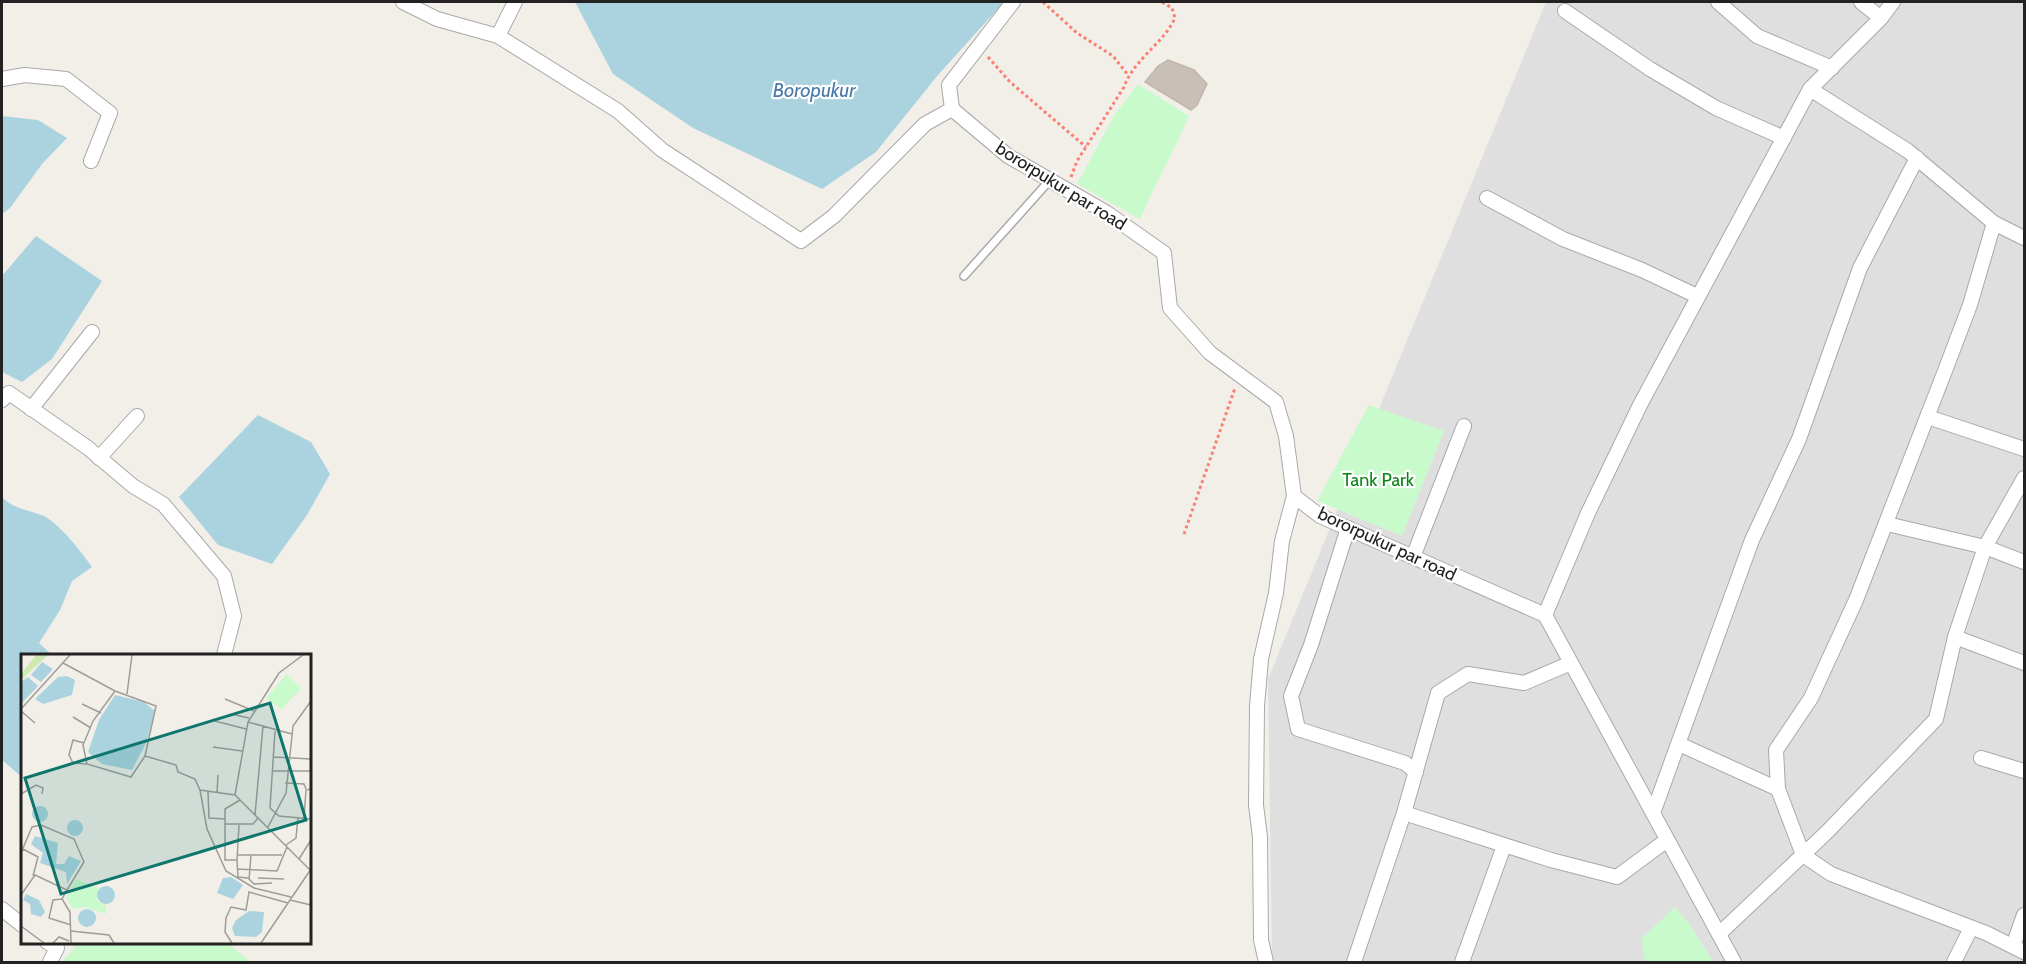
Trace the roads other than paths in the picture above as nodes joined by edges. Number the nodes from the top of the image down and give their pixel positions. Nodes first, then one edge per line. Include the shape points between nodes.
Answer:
1 (403, 2) edge
2 (516, 2) edge
3 (1013, 2) edge
4 (1718, 2) edge
5 (1861, 2) edge
6 (1893, 2) edge
7 (1565, 11) dead end
8 (1881, 18) junction
9 (498, 36) junction
10 (1832, 68) junction
11 (2, 80) edge
12 (1810, 89) junction
13 (952, 109) junction
14 (1784, 138) junction
15 (1917, 158) junction
16 (91, 161) dead end
17 (1050, 180) junction
18 (1487, 198) dead end
19 (1994, 222) junction
20 (2025, 238) edge
21 (964, 276) dead end
22 (1697, 296) junction
23 (92, 332) dead end
24 (2, 400) edge
25 (31, 409) junction
26 (137, 416) dead end
27 (1928, 417) junction
28 (1464, 426) dead end
29 (2025, 449) edge
30 (99, 458) junction
31 (2025, 478) edge
32 (1294, 496) junction
33 (1887, 524) junction
34 (1348, 528) junction
35 (1985, 547) junction
36 (1413, 557) junction
37 (2025, 562) edge
38 (1545, 615) junction
39 (1954, 637) junction
40 (224, 654) edge
41 (1571, 663) junction
42 (2025, 663) edge
43 (1679, 744) junction
44 (1981, 758) dead end
45 (2025, 771) edge
46 (1416, 772) junction
47 (1778, 789) junction
48 (1404, 813) junction
49 (1653, 813) junction
50 (1667, 840) junction
51 (1504, 846) junction
52 (1803, 855) junction
53 (2, 909) edge
54 (2025, 915) edge
55 (21, 924) edge
56 (1971, 928) junction
57 (1719, 934) junction
58 (56, 944) edge
59 (2019, 949) edge
60 (50, 963) edge
61 (1266, 963) edge
62 (1354, 963) edge
63 (1462, 963) edge
64 (1734, 963) edge
65 (1954, 963) edge

1 - 9 street via 437,19
2 - 9 street
3 - 13 street via 949,85
4 - 10 street via 1757,36
5 - 8 street
6 - 8 street
7 - 14 street via 1716,108
8 - 10 street
9 - 13 street via 618,111 662,150 801,241 834,216 925,124
10 - 12 street
11 - 16 street via 25,75 66,79 110,113
12 - 14 street
12 - 15 street
13 - 17 street, bororpukur par road via 1008,156
14 - 22 street
15 - 19 street
15 - 43 street via 1860,268 1798,439 1752,540
17 - 21 lane
17 - 32 street, bororpukur par road via 1164,253 1170,308 1210,352 1276,402 1286,436
18 - 22 street via 1563,239
19 - 20 street
19 - 27 street via 1970,305
22 - 38 street via 1588,513
23 - 25 street
24 - 25 street via 9,393
25 - 30 street
26 - 30 street
27 - 29 street
27 - 33 street
28 - 36 street
30 - 40 street via 163,504 224,576 234,616
31 - 35 street
32 - 34 street, bororpukur par road via 1320,516
32 - 61 street via 1261,659 1257,705 1256,805 1261,940
33 - 35 street
33 - 47 street via 1811,698 1776,750
34 - 36 street, bororpukur par road
34 - 46 street via 1291,696 1298,729 1405,763
35 - 37 street
35 - 39 street
36 - 38 street, bororpukur par road
38 - 41 street
39 - 42 street
39 - 52 street via 1936,719
41 - 46 street via 1524,683 1468,674 1438,693
41 - 49 street
43 - 47 street
43 - 49 street
44 - 45 street
46 - 48 street
47 - 52 street
48 - 51 street
48 - 62 street
49 - 50 street
50 - 51 street via 1617,878
50 - 57 street
51 - 63 street
52 - 56 street via 1831,874
52 - 57 street
53 - 55 street
54 - 59 street
56 - 59 street
56 - 65 street
57 - 64 street
58 - 60 street

